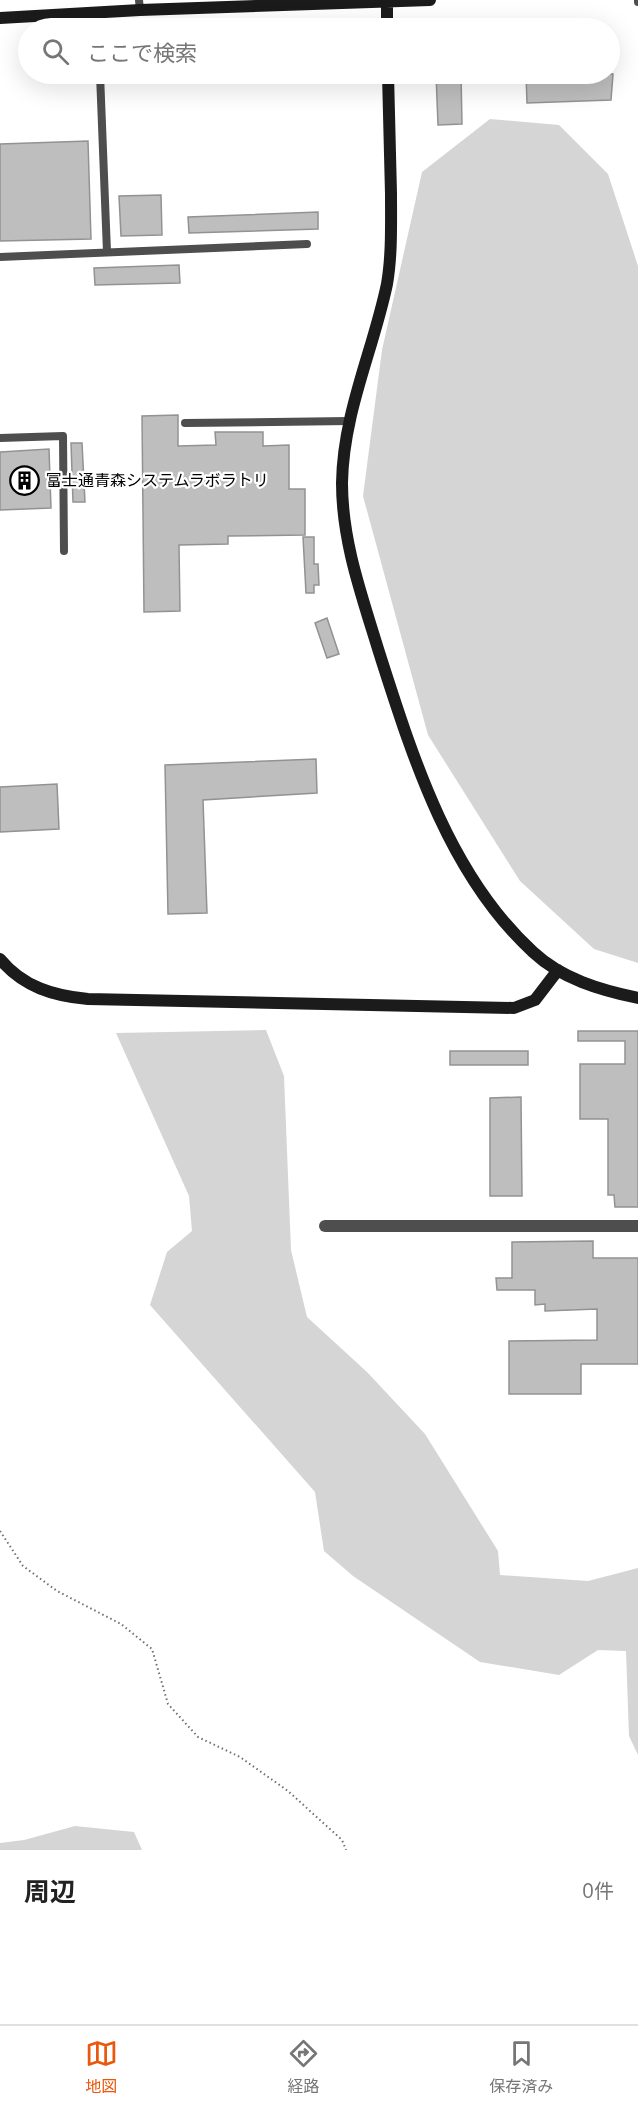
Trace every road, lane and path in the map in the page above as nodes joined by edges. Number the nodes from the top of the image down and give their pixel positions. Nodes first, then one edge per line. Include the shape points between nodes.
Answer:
1 (430, 0) edge
2 (387, 2) junction
3 (139, 5) edge
4 (0, 18) edge
5 (387, 18) edge
6 (100, 84) edge
7 (388, 84) edge
8 (307, 244) dead end
9 (107, 252) junction
10 (0, 257) edge
11 (349, 421) junction
12 (185, 423) dead end
13 (0, 438) edge
14 (64, 551) dead end
15 (0, 959) edge
16 (558, 970) junction
17 (638, 998) edge
18 (326, 1226) dead end
19 (638, 1226) edge
20 (0, 1531) edge
21 (346, 1850) edge

1 - 2 street
2 - 3 street
2 - 5 street
3 - 4 street
6 - 9 lane
7 - 11 street via 391,223 387,282
8 - 9 lane
9 - 10 lane
11 - 12 lane
11 - 16 street via 342,484 345,530 408,740 432,800 469,870 514,933
13 - 14 lane via 63,436
15 - 16 street via 13,974 46,992 88,999 514,1008 535,1000
16 - 17 street via 589,986
18 - 19 street
20 - 21 path via 23,1566 57,1591 121,1624 152,1649 168,1704 198,1737 240,1757 288,1791 342,1840

